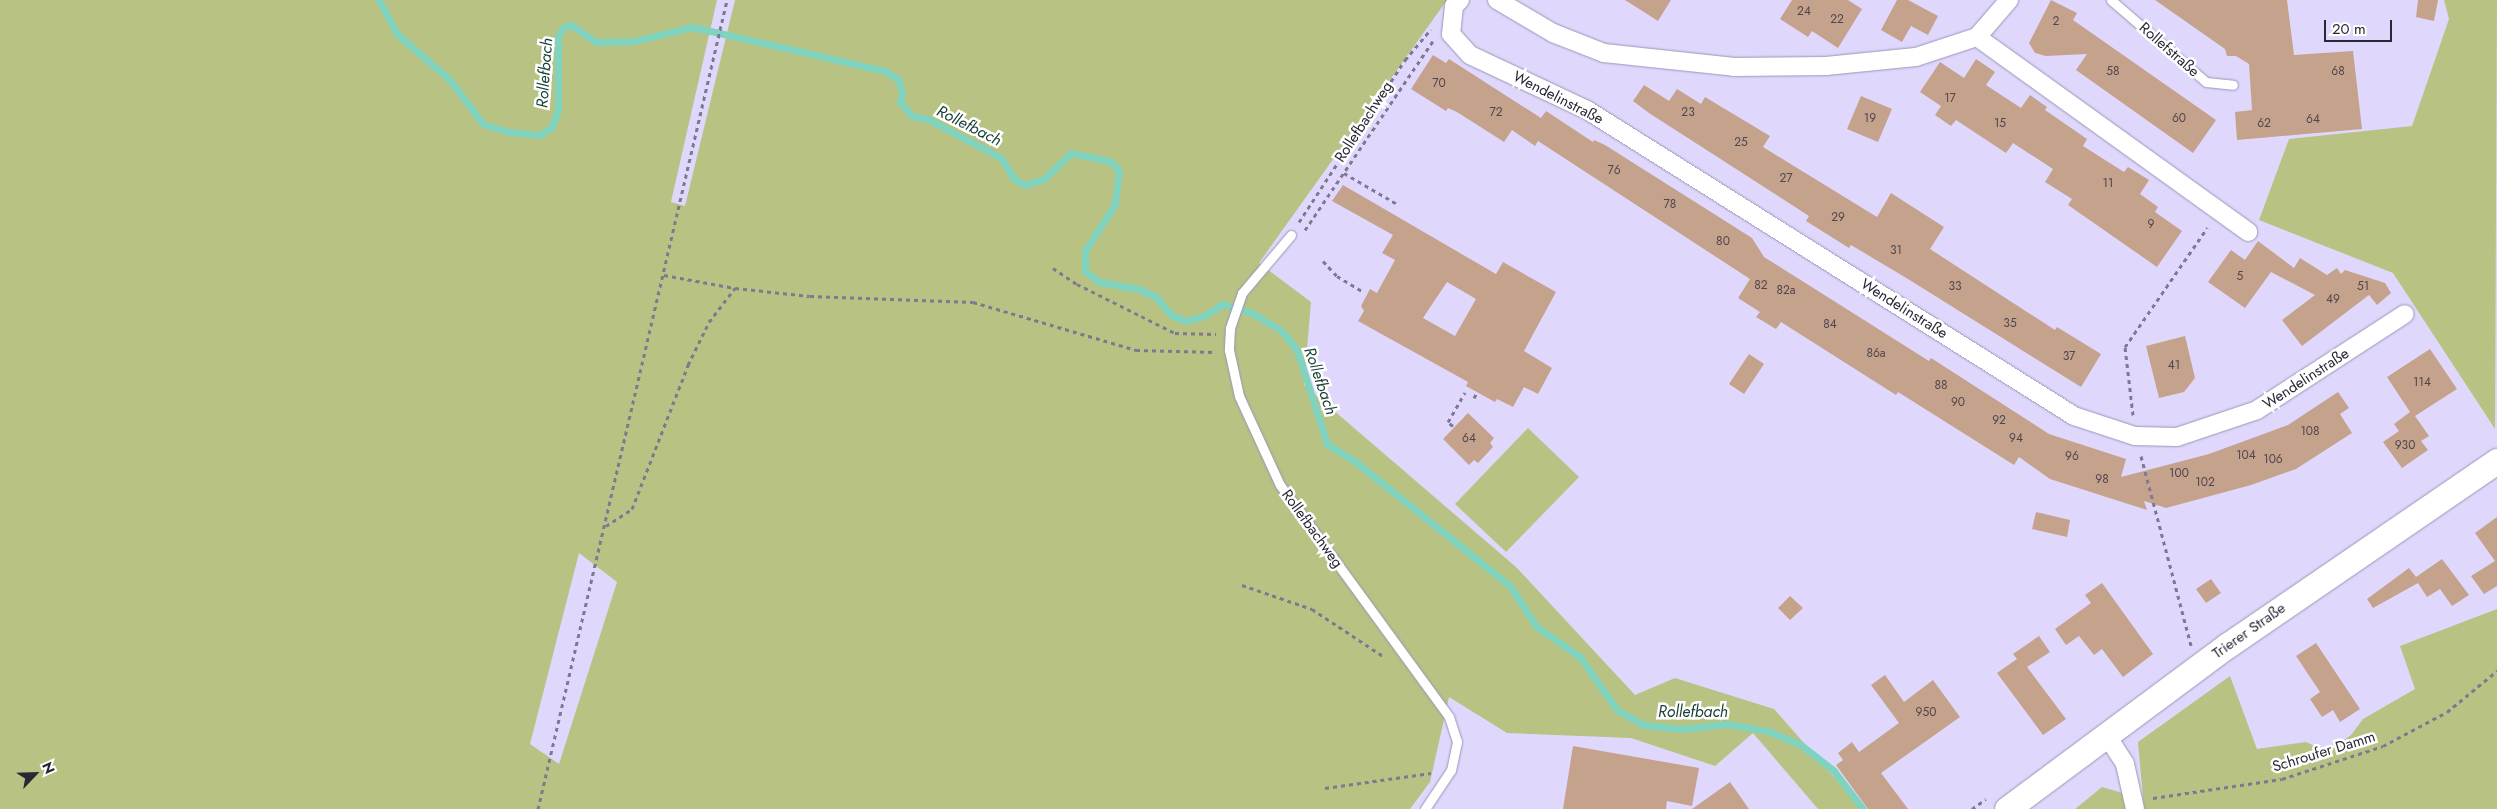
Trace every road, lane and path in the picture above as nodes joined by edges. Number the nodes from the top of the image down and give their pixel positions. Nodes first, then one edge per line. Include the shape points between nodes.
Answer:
1 (726, 0) edge
2 (1460, 0) edge
3 (1497, 0) edge
4 (2009, 0) edge
5 (2111, 0) edge
6 (1451, 28) junction
7 (1977, 38) junction
8 (2233, 85) dead end
9 (1344, 173) junction
10 (1397, 204) dead end
11 (2219, 211) junction
12 (2248, 232) dead end
13 (1291, 235) junction
14 (1323, 261) dead end
15 (1053, 268) dead end
16 (664, 275) junction
17 (735, 288) junction
18 (1364, 292) dead end
19 (2405, 314) dead end
20 (1229, 331) junction
21 (1229, 350) junction
22 (1465, 392) dead end
23 (1477, 392) dead end
24 (1474, 398) dead end
25 (1453, 426) dead end
26 (2135, 436) junction
27 (2497, 461) edge
28 (606, 526) junction
29 (1242, 585) dead end
30 (1385, 658) dead end
31 (2202, 664) junction
32 (2497, 671) edge
33 (2108, 736) junction
34 (1451, 770) junction
35 (1325, 788) dead end
36 (2135, 805) edge
37 (538, 809) edge
38 (1425, 809) edge
39 (2007, 809) edge

1 - 16 path
2 - 6 street via 1454,6
3 - 7 street via 1554,33 1604,53 1734,67 1826,66 1916,57
4 - 7 street
5 - 8 lane, Rollefstraße via 2206,82
6 - 9 path, Rollefbachweg via 1435,38
6 - 13 path, Rollefbachweg via 1426,32
6 - 26 street, Wendelinstraße via 1470,55 1587,110 2074,416
7 - 11 street
9 - 10 path
9 - 13 path, Rollefbachweg via 1304,232
11 - 12 street
11 - 26 path via 2125,347
13 - 20 lane, Rollefbachweg via 1242,293
14 - 18 path via 1337,276
15 - 20 path via 1077,284 1175,333
16 - 17 path
16 - 28 path
17 - 21 path via 810,296 973,302 1136,350 1210,354
17 - 28 path via 708,322 632,509
19 - 26 street, Wendelinstraße via 2257,410 2178,437
20 - 21 lane, Rollefbachweg
21 - 34 lane, Rollefbachweg via 1239,396 1280,485 1449,717 1457,742
22 - 25 path via 1448,422
23 - 24 path
26 - 31 path via 2187,637
27 - 31 main road, Trierer Straße
28 - 37 path
29 - 30 path via 1312,609
31 - 33 main road, Trierer Straße
32 - 36 path, Schroufer Damm via 2447,712 2383,746 2282,778
33 - 36 street via 2125,764
33 - 39 main road, Trierer Straße
34 - 35 path
34 - 38 lane, Rollefbachweg

